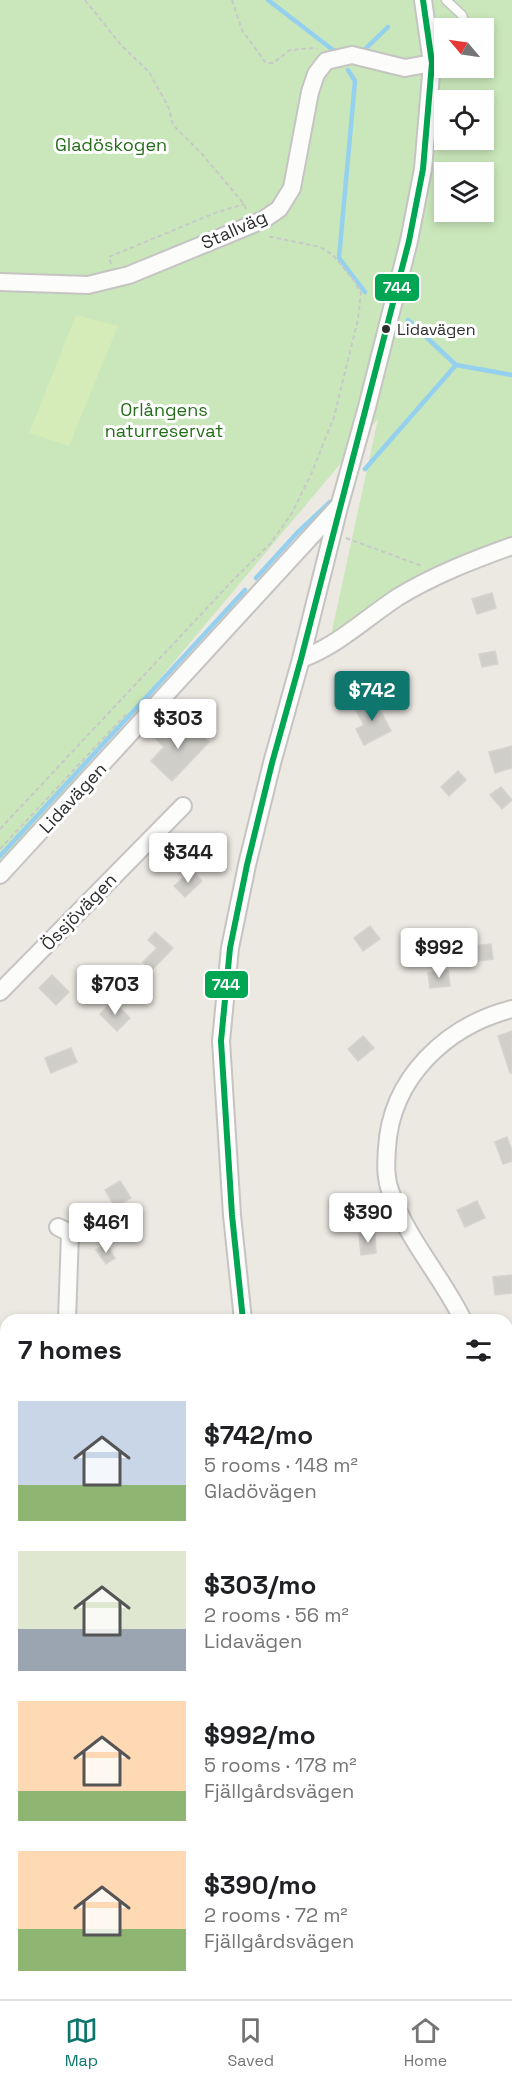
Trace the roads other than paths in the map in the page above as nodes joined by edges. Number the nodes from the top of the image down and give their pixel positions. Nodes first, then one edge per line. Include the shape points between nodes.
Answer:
1 (423, 0) edge
2 (446, 0) edge
3 (463, 18) edge
4 (434, 45) edge
5 (434, 62) edge
6 (436, 78) edge
7 (0, 282) edge
8 (339, 507) junction
9 (512, 546) edge
10 (301, 659) junction
11 (183, 806) dead end
12 (0, 875) edge
13 (0, 992) edge
14 (512, 1009) edge
15 (58, 1227) dead end
16 (68, 1314) edge
17 (242, 1314) edge
18 (459, 1314) edge

1 - 4 street
2 - 3 lane
5 - 7 street, Stallväg via 405,68 352,55 326,62 316,74 310,92 292,188 279,209 254,224 129,275 88,285
6 - 8 street via 409,241
8 - 10 street
8 - 12 street, Lidavägen
9 - 10 street via 443,573 400,597 327,648
10 - 17 street via 247,865 230,948 221,1041
11 - 13 street, Össjövägen
14 - 18 street via 452,1035 428,1055 407,1082 388,1131 385,1171 397,1208
15 - 16 street via 70,1233

